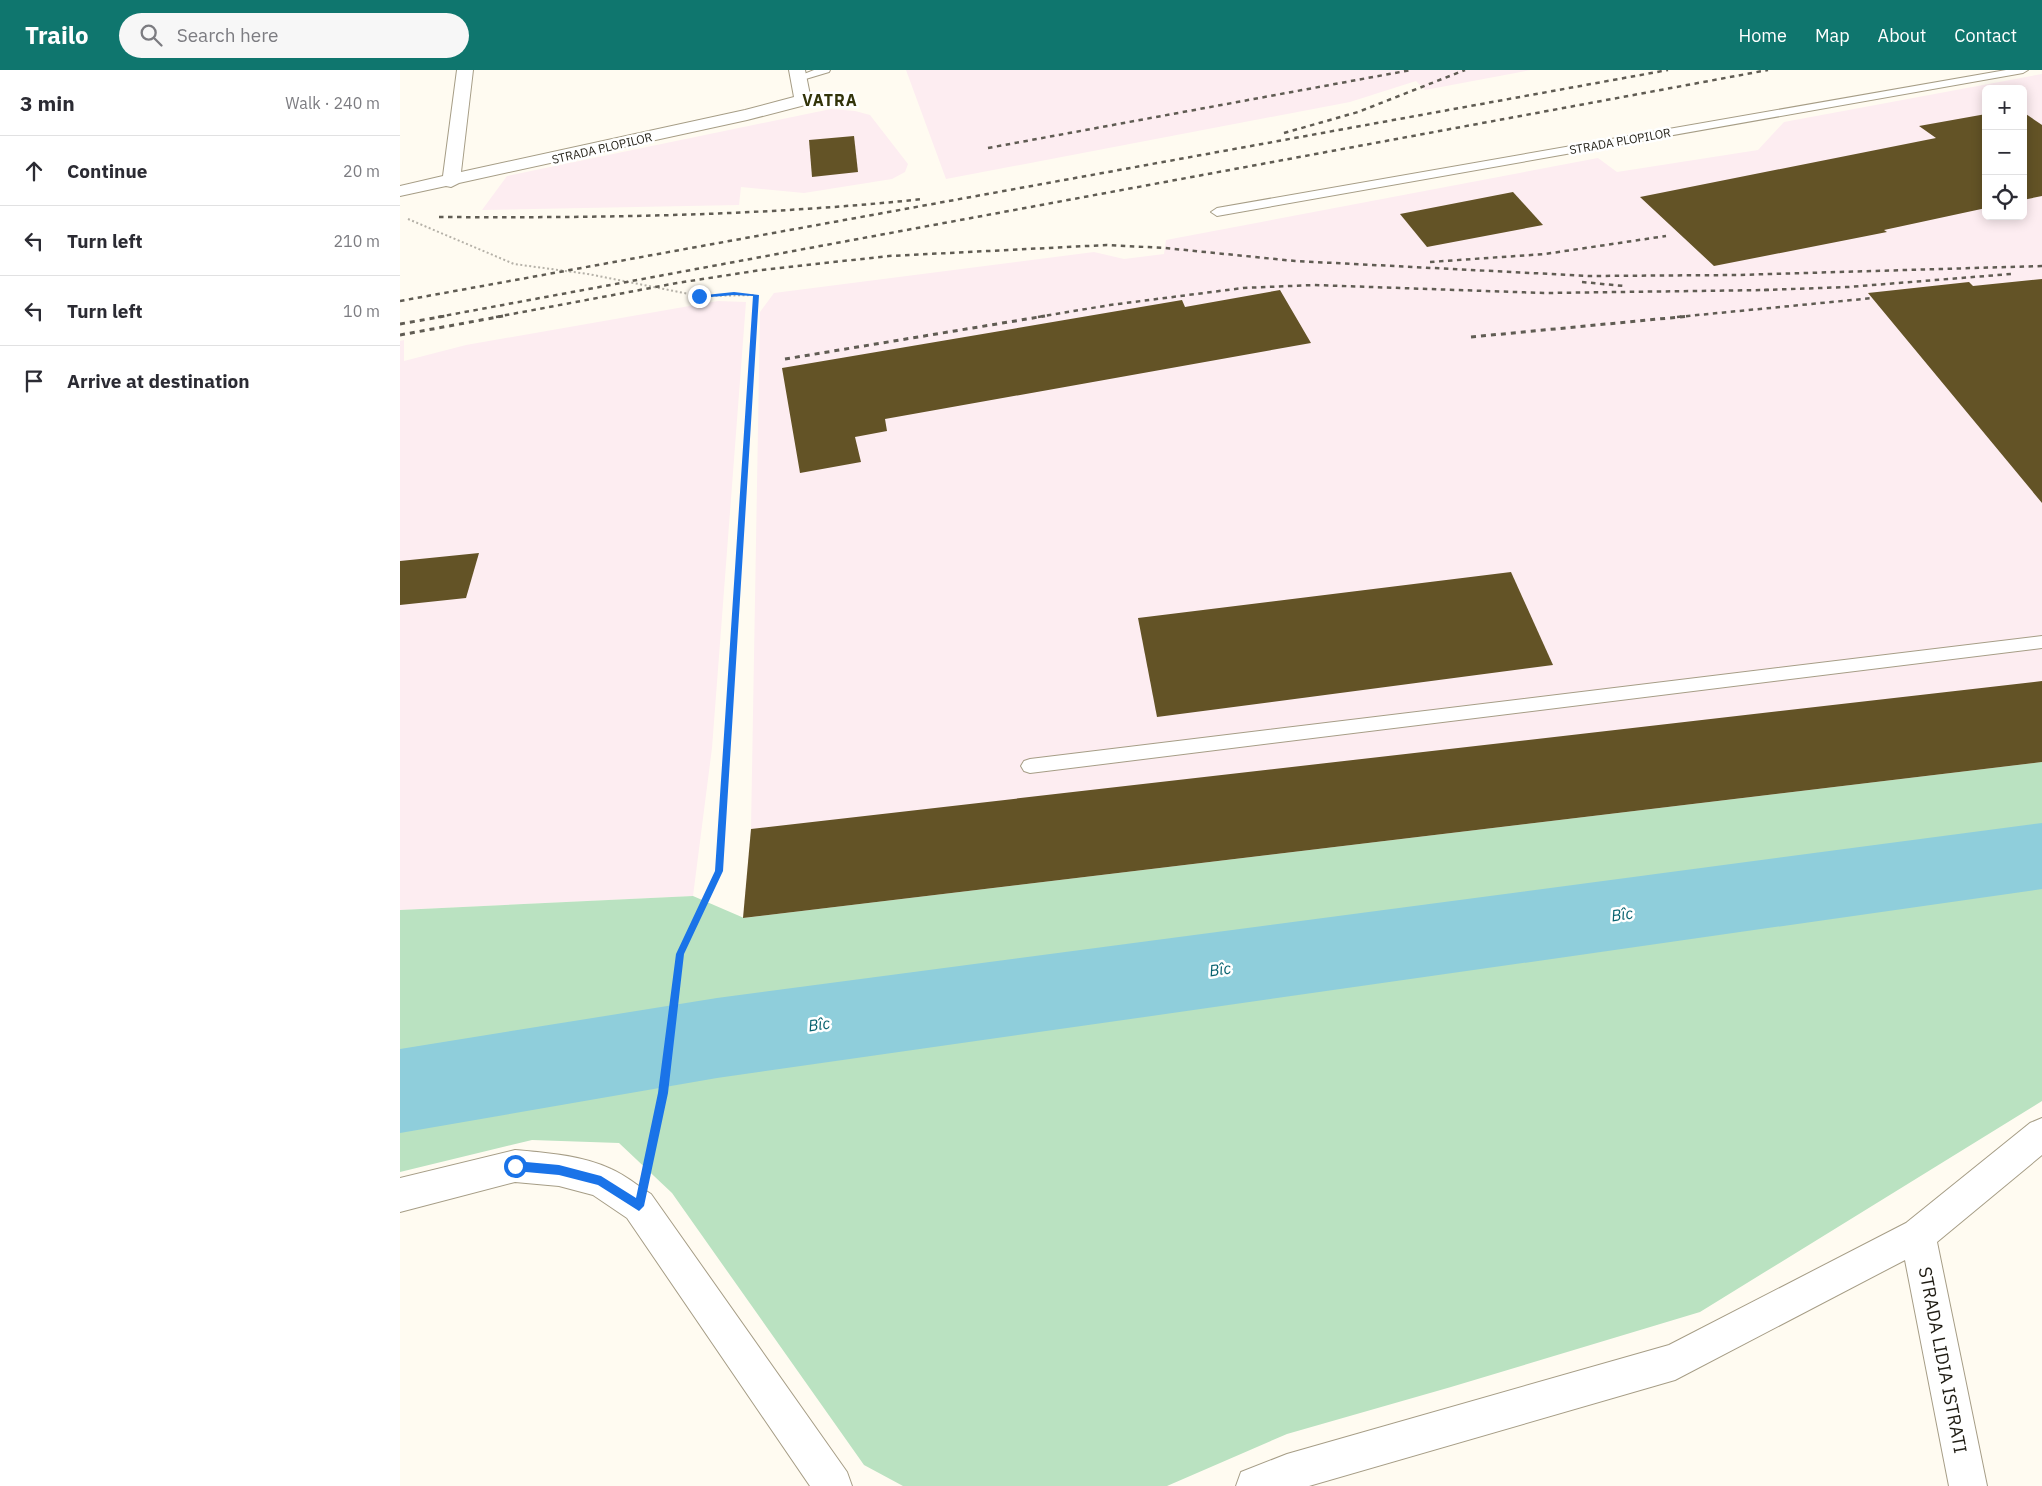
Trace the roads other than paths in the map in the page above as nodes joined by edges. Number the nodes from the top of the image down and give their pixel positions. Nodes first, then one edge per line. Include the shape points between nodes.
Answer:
1 (465, 70) edge
2 (824, 70) edge
3 (2024, 70) edge
4 (798, 74) edge
5 (451, 182) junction
6 (400, 191) edge
7 (1217, 212) dead end
8 (2042, 642) edge
9 (1030, 766) dead end
10 (2042, 1134) edge
11 (400, 1195) edge
12 (1918, 1235) junction
13 (1289, 1480) edge
14 (833, 1486) edge
15 (1255, 1486) edge
16 (1968, 1486) edge

1 - 5 street
2 - 4 lane
3 - 7 lane, STRADA PLOPILOR
4 - 5 street, STRADA PLOPILOR via 803,100
5 - 6 street, STRADA PLOPILOR
8 - 9 lane
10 - 12 street
11 - 14 street via 515,1166 559,1170 601,1181 639,1206
12 - 13 street via 1675,1362
12 - 16 street, STRADA LIDIA ISTRATI
13 - 15 street

